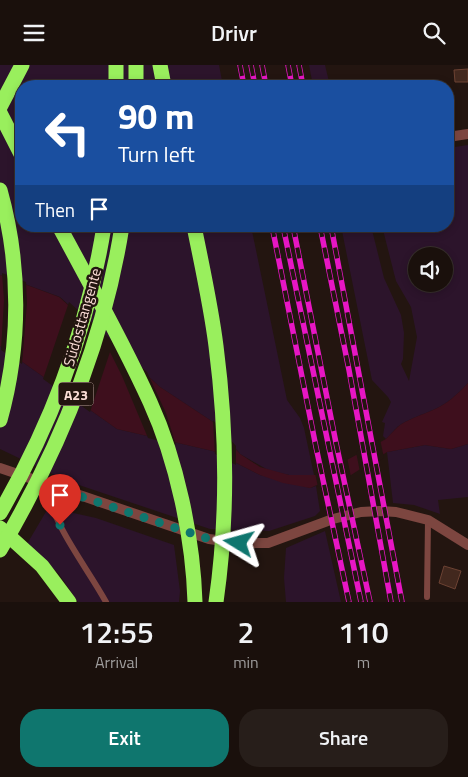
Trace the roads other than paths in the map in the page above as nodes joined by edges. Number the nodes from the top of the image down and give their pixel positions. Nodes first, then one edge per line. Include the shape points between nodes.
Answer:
1 (22, 65) edge
2 (116, 65) edge
3 (136, 65) edge
4 (160, 65) edge
5 (116, 80) edge
6 (136, 80) edge
7 (163, 80) edge
8 (0, 107) edge
9 (0, 113) edge
10 (468, 134) edge
11 (454, 136) edge
12 (15, 142) edge
13 (0, 190) edge
14 (62, 232) edge
15 (103, 232) edge
16 (121, 232) edge
17 (195, 232) edge
18 (0, 420) edge
19 (0, 468) edge
20 (46, 485) junction
21 (0, 513) edge
22 (428, 520) junction
23 (0, 528) edge
24 (468, 545) edge
25 (0, 550) edge
26 (426, 597) dead end
27 (217, 598) edge
28 (195, 599) edge
29 (69, 602) edge
30 (106, 602) edge

1 - 8 highway
2 - 5 highway
3 - 6 highway
4 - 7 highway
9 - 12 highway
10 - 11 street
13 - 18 highway via 14,263 16,310 11,374
14 - 28 highway via 151,403 181,499 190,545
15 - 21 highway, Südosttangente / A23 via 89,299 73,354 45,426
16 - 25 highway, Südosttangente / A23 via 106,305 90,360 34,491
17 - 27 highway via 217,355 224,448 224,511
19 - 20 street
20 - 22 street via 209,539 239,543 268,543 333,519 361,513 396,512
20 - 30 lane via 60,525
22 - 24 street
22 - 26 lane
23 - 29 highway via 42,566

